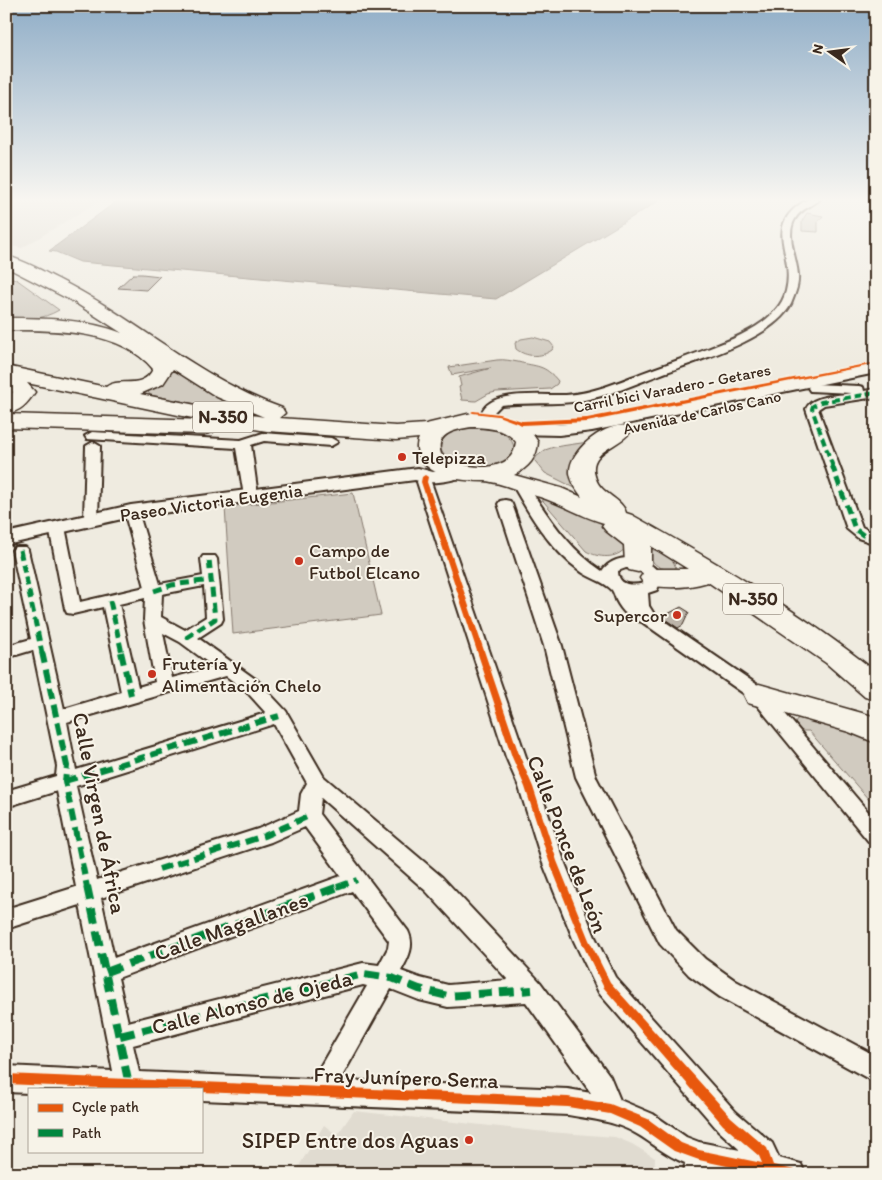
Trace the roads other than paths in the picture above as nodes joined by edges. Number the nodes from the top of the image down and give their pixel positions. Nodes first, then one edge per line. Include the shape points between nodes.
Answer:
1 (7, 253) edge
2 (791, 253) edge
3 (6, 270) edge
4 (27, 272) junction
5 (62, 288) junction
6 (70, 308) junction
7 (15, 324) edge
8 (126, 341) junction
9 (876, 368) edge
10 (6, 374) edge
11 (876, 376) edge
12 (642, 377) joint
13 (37, 379) junction
14 (6, 380) edge
15 (814, 388) junction
16 (876, 392) edge
17 (6, 408) edge
18 (482, 420) junction
19 (6, 421) edge
20 (442, 427) junction
21 (516, 429) junction
22 (284, 430) junction
23 (620, 431) junction
24 (374, 432) junction
25 (331, 442) dead end
26 (244, 444) junction
27 (524, 463) junction
28 (426, 465) junction
29 (251, 496) junction
30 (505, 504) dead end
31 (131, 511) junction
32 (612, 515) junction
33 (91, 520) junction
34 (57, 527) junction
35 (876, 539) edge
36 (13, 545) edge
37 (209, 559) dead end
38 (712, 572) junction
39 (644, 577) junction
40 (211, 580) junction
41 (617, 586) junction
42 (154, 591) junction
43 (110, 601) junction
44 (648, 618) junction
45 (152, 620) junction
46 (186, 638) junction
47 (40, 643) junction
48 (6, 652) edge
49 (231, 669) junction
50 (164, 686) junction
51 (876, 689) edge
52 (759, 695) joint
53 (131, 696) junction
54 (788, 713) junction
55 (279, 716) junction
56 (56, 718) junction
57 (870, 725) edge
58 (65, 780) junction
59 (317, 783) junction
60 (6, 799) edge
61 (309, 816) junction
62 (876, 836) edge
63 (159, 869) joint
64 (357, 880) junction
65 (89, 891) junction
66 (6, 919) edge
67 (106, 972) junction
68 (385, 977) junction
69 (532, 990) junction
70 (120, 1036) junction
71 (876, 1070) edge
72 (6, 1079) edge
73 (129, 1085) junction
74 (320, 1091) junction
75 (610, 1109) junction
76 (699, 1164) edge
77 (781, 1172) edge

1 - 4 highway
1 - 5 highway
2 - 12 street via 794,279 784,307 775,317 762,327 722,346
3 - 6 highway
4 - 5 highway
4 - 6 highway via 66,294
5 - 24 highway via 92,304 218,390 238,400 284,416
6 - 7 highway via 51,320
6 - 8 highway
7 - 8 highway via 91,329
8 - 13 highway via 151,355 163,369 162,375 146,385 119,390
9 - 21 street, Avenida de Carlos Cano via 592,426 559,430
10 - 13 highway, N-350
10 - 22 highway, N-350 via 209,418
11 - 15 street, Avenida de Carlos Cano
12 - 18 street via 590,396 497,402
13 - 24 highway, N-350 via 266,424
14 - 17 highway via 24,392 18,401
15 - 16 street
15 - 23 street, Avenida de Carlos Cano
16 - 35 street via 822,402 812,409 855,529 863,536
18 - 20 highway, N-350
18 - 21 highway
19 - 22 highway
20 - 24 highway, N-350 via 413,432
20 - 28 highway via 428,440
21 - 27 highway via 526,438
22 - 28 highway, N-350 via 390,439
23 - 27 street, Avenida de Carlos Cano
23 - 32 highway via 591,450 581,469 586,486
25 - 26 street via 263,438
26 - 29 street
26 - 33 street via 92,441
27 - 28 highway, N-350 via 486,474
27 - 32 highway, N-350 via 552,493
27 - 41 street via 535,511 587,570
28 - 29 street, Paseo Victoria Eugenia
28 - 77 street, Calle Ponce de León via 424,482 516,757 553,861 602,976 623,1005 726,1120
29 - 31 street, Paseo Victoria Eugenia
30 - 71 street, Calle Ponce de León via 553,646 586,777 668,937 697,967 728,989
31 - 33 street, Paseo Victoria Eugenia
31 - 42 street
32 - 38 highway, N-350
32 - 39 highway via 607,521 635,539
33 - 34 street, Paseo Victoria Eugenia
34 - 36 street, Paseo Victoria Eugenia
34 - 43 street via 73,609
36 - 47 street, Calle Virgen de África
37 - 40 street
38 - 39 highway via 691,578
38 - 51 highway, N-350 via 836,656
39 - 41 street
39 - 41 street via 624,563 613,567 609,575
39 - 44 street via 641,606
40 - 42 street
40 - 46 street via 215,619
41 - 44 street via 631,610
42 - 43 street
42 - 45 street
43 - 53 street
44 - 52 street
45 - 46 street
45 - 50 street
46 - 49 street
47 - 48 street
47 - 56 street, Calle Virgen de África
49 - 50 street
49 - 55 street via 252,686
50 - 53 street
52 - 54 highway
53 - 56 street
54 - 57 highway
54 - 62 street
55 - 58 street
55 - 59 street
56 - 58 street, Calle Virgen de África via 67,766
58 - 60 street
58 - 65 street, Calle Virgen de África
59 - 61 street via 311,794
59 - 69 street via 434,884
61 - 63 street via 264,836
61 - 64 street
63 - 65 street
64 - 67 street, Calle Magallanes
64 - 68 street via 400,938 400,948
65 - 66 street
65 - 67 street, Calle Virgen de África
67 - 70 street, Calle Virgen de África
68 - 69 street, Calle Alonso de Ojeda via 448,996
68 - 70 street, Calle Alonso de Ojeda via 363,974
68 - 74 street
69 - 75 street via 601,1085
70 - 73 street, Calle Virgen de África
72 - 73 street, Fray Junípero Serra
73 - 74 street, Fray Junípero Serra
74 - 75 street, Fray Junípero Serra via 568,1102
75 - 76 street, Fray Junípero Serra via 644,1123
76 - 77 street, Fray Junípero Serra

